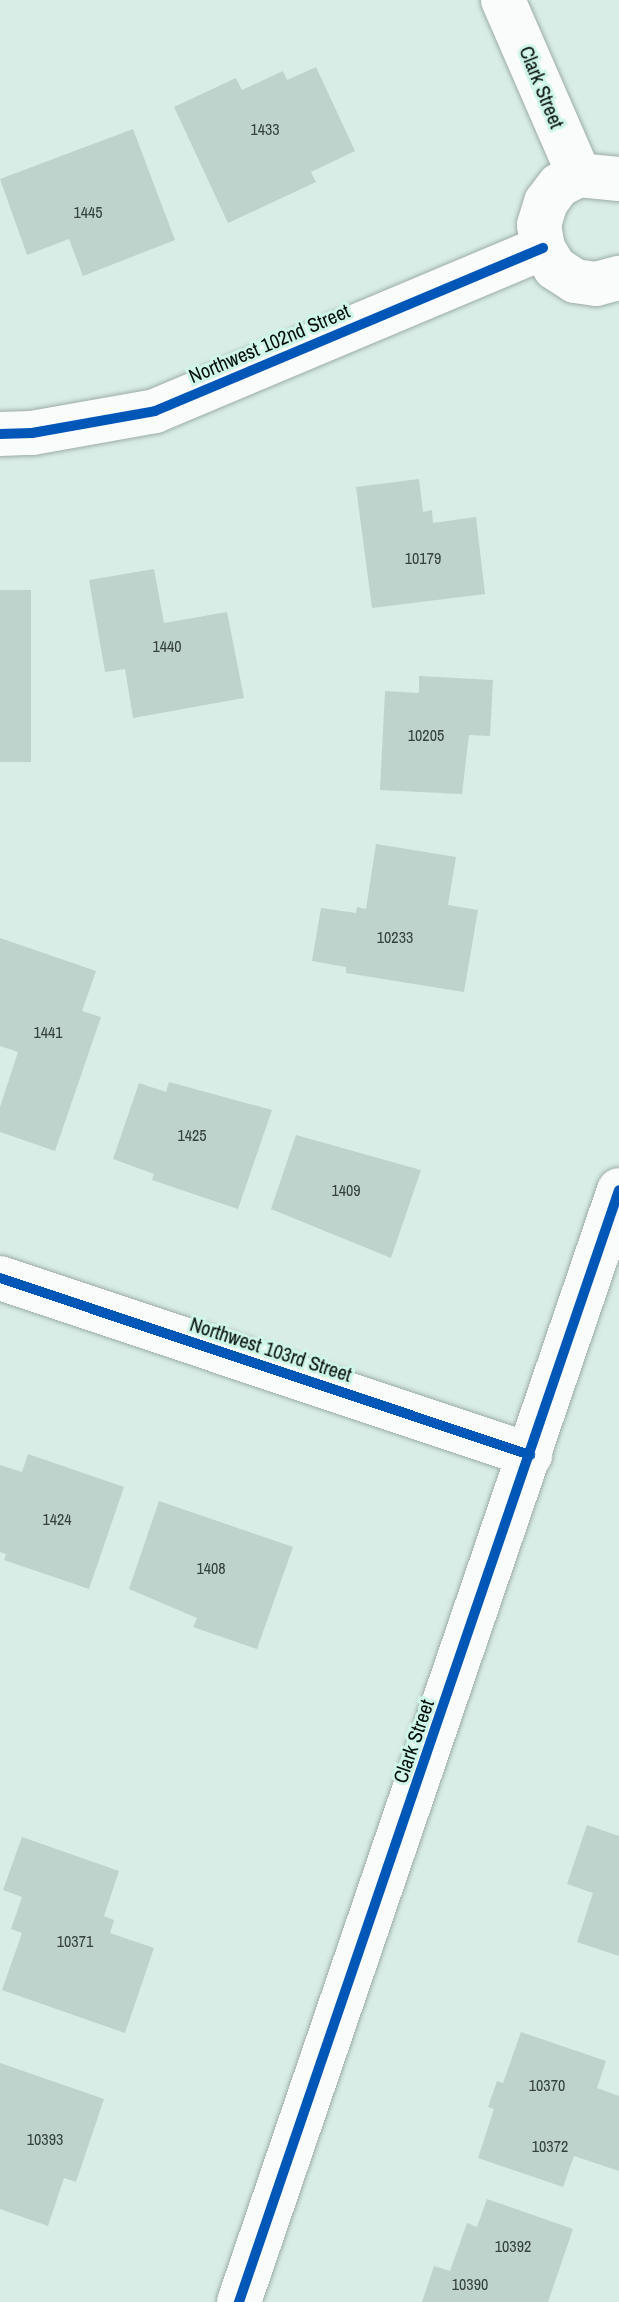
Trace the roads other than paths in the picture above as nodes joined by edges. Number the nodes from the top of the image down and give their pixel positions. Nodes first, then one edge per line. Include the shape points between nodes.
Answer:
1 (503, 0) edge
2 (599, 177) edge
3 (543, 248) junction
4 (618, 283) edge
5 (0, 434) edge
6 (619, 1190) edge
7 (0, 1278) edge
8 (530, 1455) junction
9 (239, 2302) edge

1 - 2 street, Clark Street
2 - 3 street via 559,185 546,202 539,225
3 - 4 street via 555,268 575,281
3 - 5 street, Northwest 102nd Street via 155,411
6 - 8 street, Clark Street
7 - 8 street, Northwest 103rd Street
8 - 9 street, Clark Street

